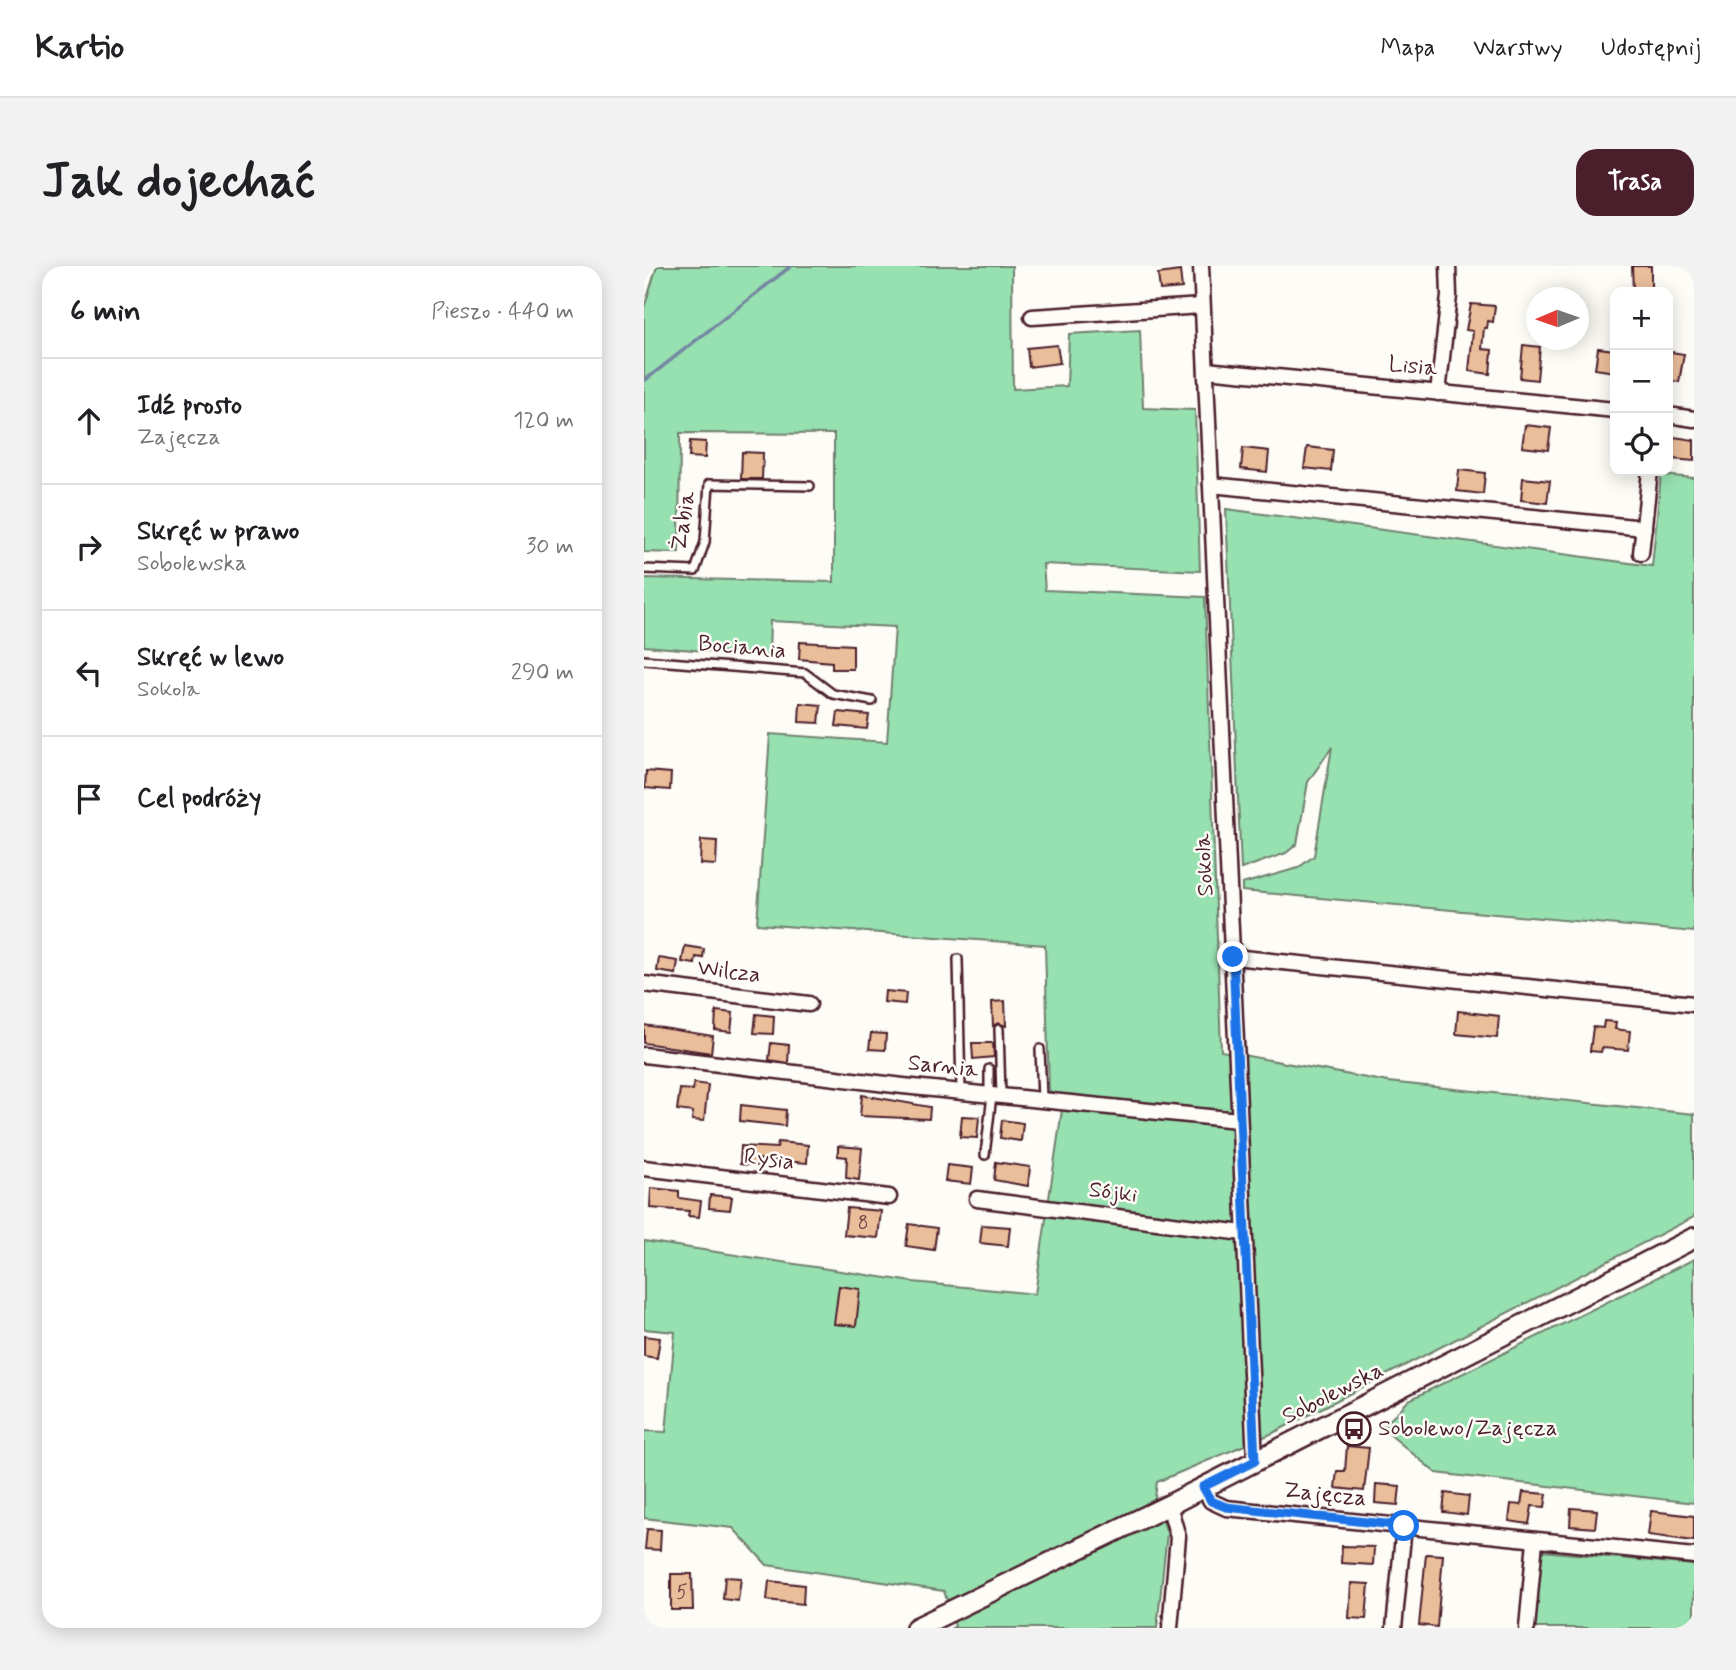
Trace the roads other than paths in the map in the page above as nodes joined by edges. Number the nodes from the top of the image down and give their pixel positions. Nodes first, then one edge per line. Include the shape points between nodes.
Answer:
1 (1200, 266) edge
2 (1448, 266) edge
3 (1202, 306) junction
4 (1032, 317) dead end
5 (1206, 370) junction
6 (1438, 393) junction
7 (1610, 410) edge
8 (1673, 416) edge
9 (1694, 419) edge
10 (1649, 476) edge
11 (1211, 485) junction
12 (810, 486) dead end
13 (1644, 528) junction
14 (1642, 553) dead end
15 (644, 569) edge
16 (644, 660) edge
17 (872, 701) dead end
18 (1233, 957) junction
19 (958, 960) dead end
20 (644, 984) edge
21 (809, 1004) dead end
22 (1694, 1004) edge
23 (999, 1028) dead end
24 (1040, 1049) dead end
25 (644, 1055) edge
26 (989, 1069) dead end
27 (961, 1092) junction
28 (994, 1095) junction
29 (1042, 1100) junction
30 (1238, 1120) junction
31 (985, 1155) dead end
32 (644, 1168) edge
33 (889, 1197) dead end
34 (977, 1199) dead end
35 (1243, 1233) junction
36 (1694, 1238) edge
37 (1255, 1461) junction
38 (1203, 1487) junction
39 (1169, 1504) junction
40 (1404, 1526) junction
41 (1535, 1541) junction
42 (1694, 1556) edge
43 (916, 1628) edge
44 (1170, 1628) edge
45 (1394, 1628) edge
46 (1527, 1628) edge

1 - 3 street, Sokola
2 - 6 street
3 - 4 street
3 - 5 street, Sokola
5 - 6 street, Lisia
5 - 11 street, Sokola
6 - 7 street, Lisia
8 - 9 street
10 - 13 street
11 - 13 street
11 - 18 street, Sokola
12 - 15 lane, Żabia via 709,484 705,542 695,571
13 - 14 street
16 - 17 lane, Bociania via 805,673 833,694
18 - 22 street
18 - 30 street, Sokola
19 - 27 lane
20 - 21 street, Wilcza
23 - 28 lane
24 - 29 lane
25 - 27 street, Sarnia
26 - 28 lane
27 - 28 street, Sarnia
28 - 29 street, Sarnia
28 - 31 lane
29 - 30 street, Sarnia
30 - 35 street, Sokola
32 - 33 street, Rysia
34 - 35 street, Sójki
35 - 37 street, Sokola
36 - 37 street, Sobolewska
37 - 38 street, Sobolewska
38 - 39 street, Sobolewska
38 - 40 street, Zajęcza via 1211,1501 1226,1507
39 - 43 street, Sobolewska
39 - 44 street via 1178,1537
40 - 41 street, Zajęcza
40 - 45 street
41 - 42 street, Zajęcza
41 - 46 street

